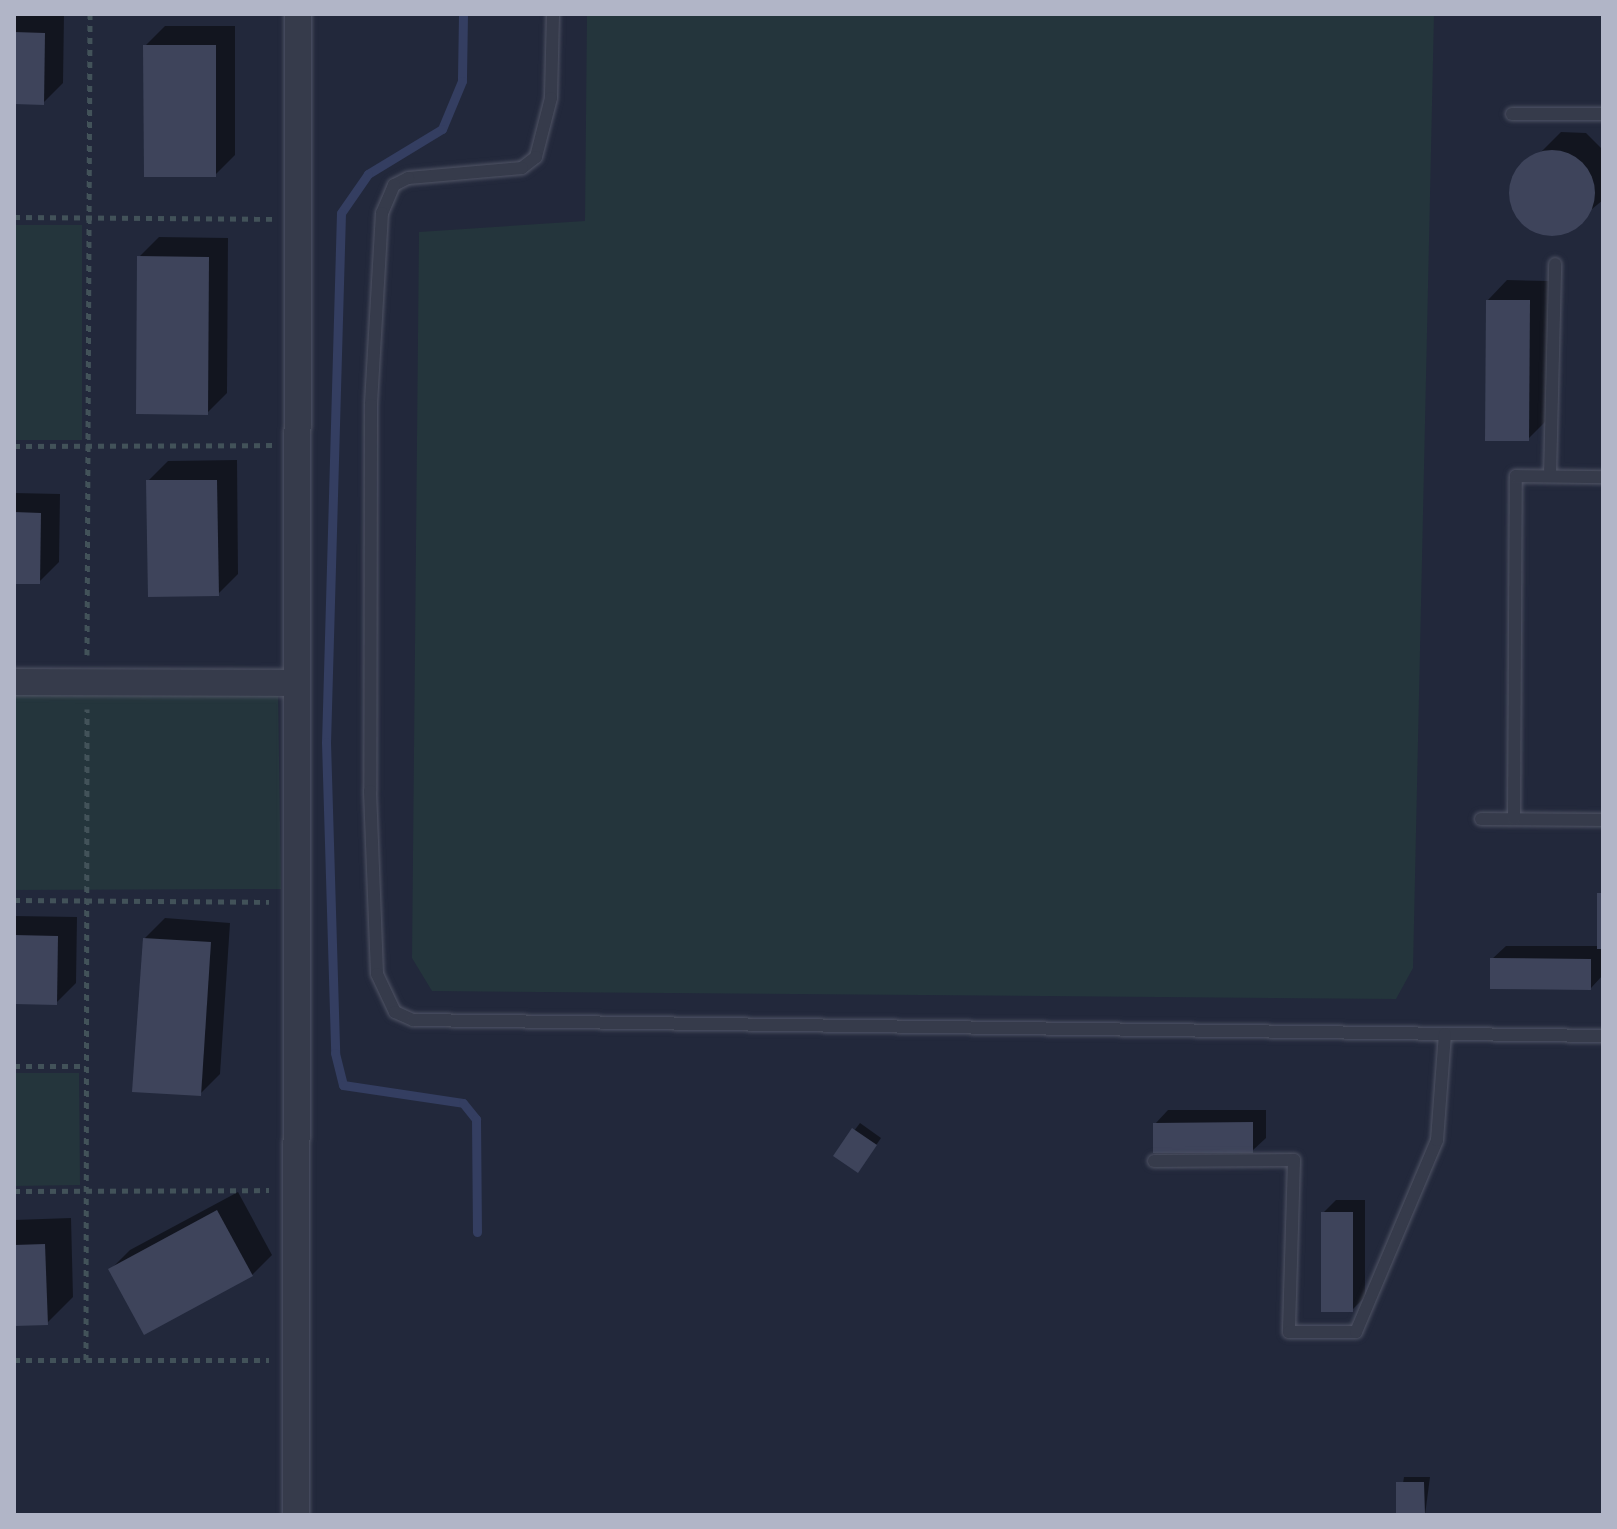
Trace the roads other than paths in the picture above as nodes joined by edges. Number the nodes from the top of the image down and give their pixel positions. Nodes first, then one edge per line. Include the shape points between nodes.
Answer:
1 (298, 14) edge
2 (553, 14) edge
3 (1512, 114) dead end
4 (1603, 114) edge
5 (1555, 264) dead end
6 (1550, 476) junction
7 (1603, 477) edge
8 (14, 682) edge
9 (296, 683) junction
10 (1481, 819) dead end
11 (1514, 819) junction
12 (1603, 820) edge
13 (1445, 1034) junction
14 (1603, 1036) edge
15 (1154, 1161) dead end
16 (296, 1515) edge

1 - 9 street
2 - 13 lane via 551,98 536,157 501,171 408,178 394,185 382,213 371,405 370,791 377,974 395,1012 413,1020
3 - 4 lane
5 - 6 lane
6 - 7 lane
6 - 11 lane via 1516,476
8 - 9 street
9 - 16 street
10 - 11 lane
11 - 12 lane
13 - 14 lane
13 - 15 lane via 1437,1140 1356,1332 1289,1332 1294,1160

